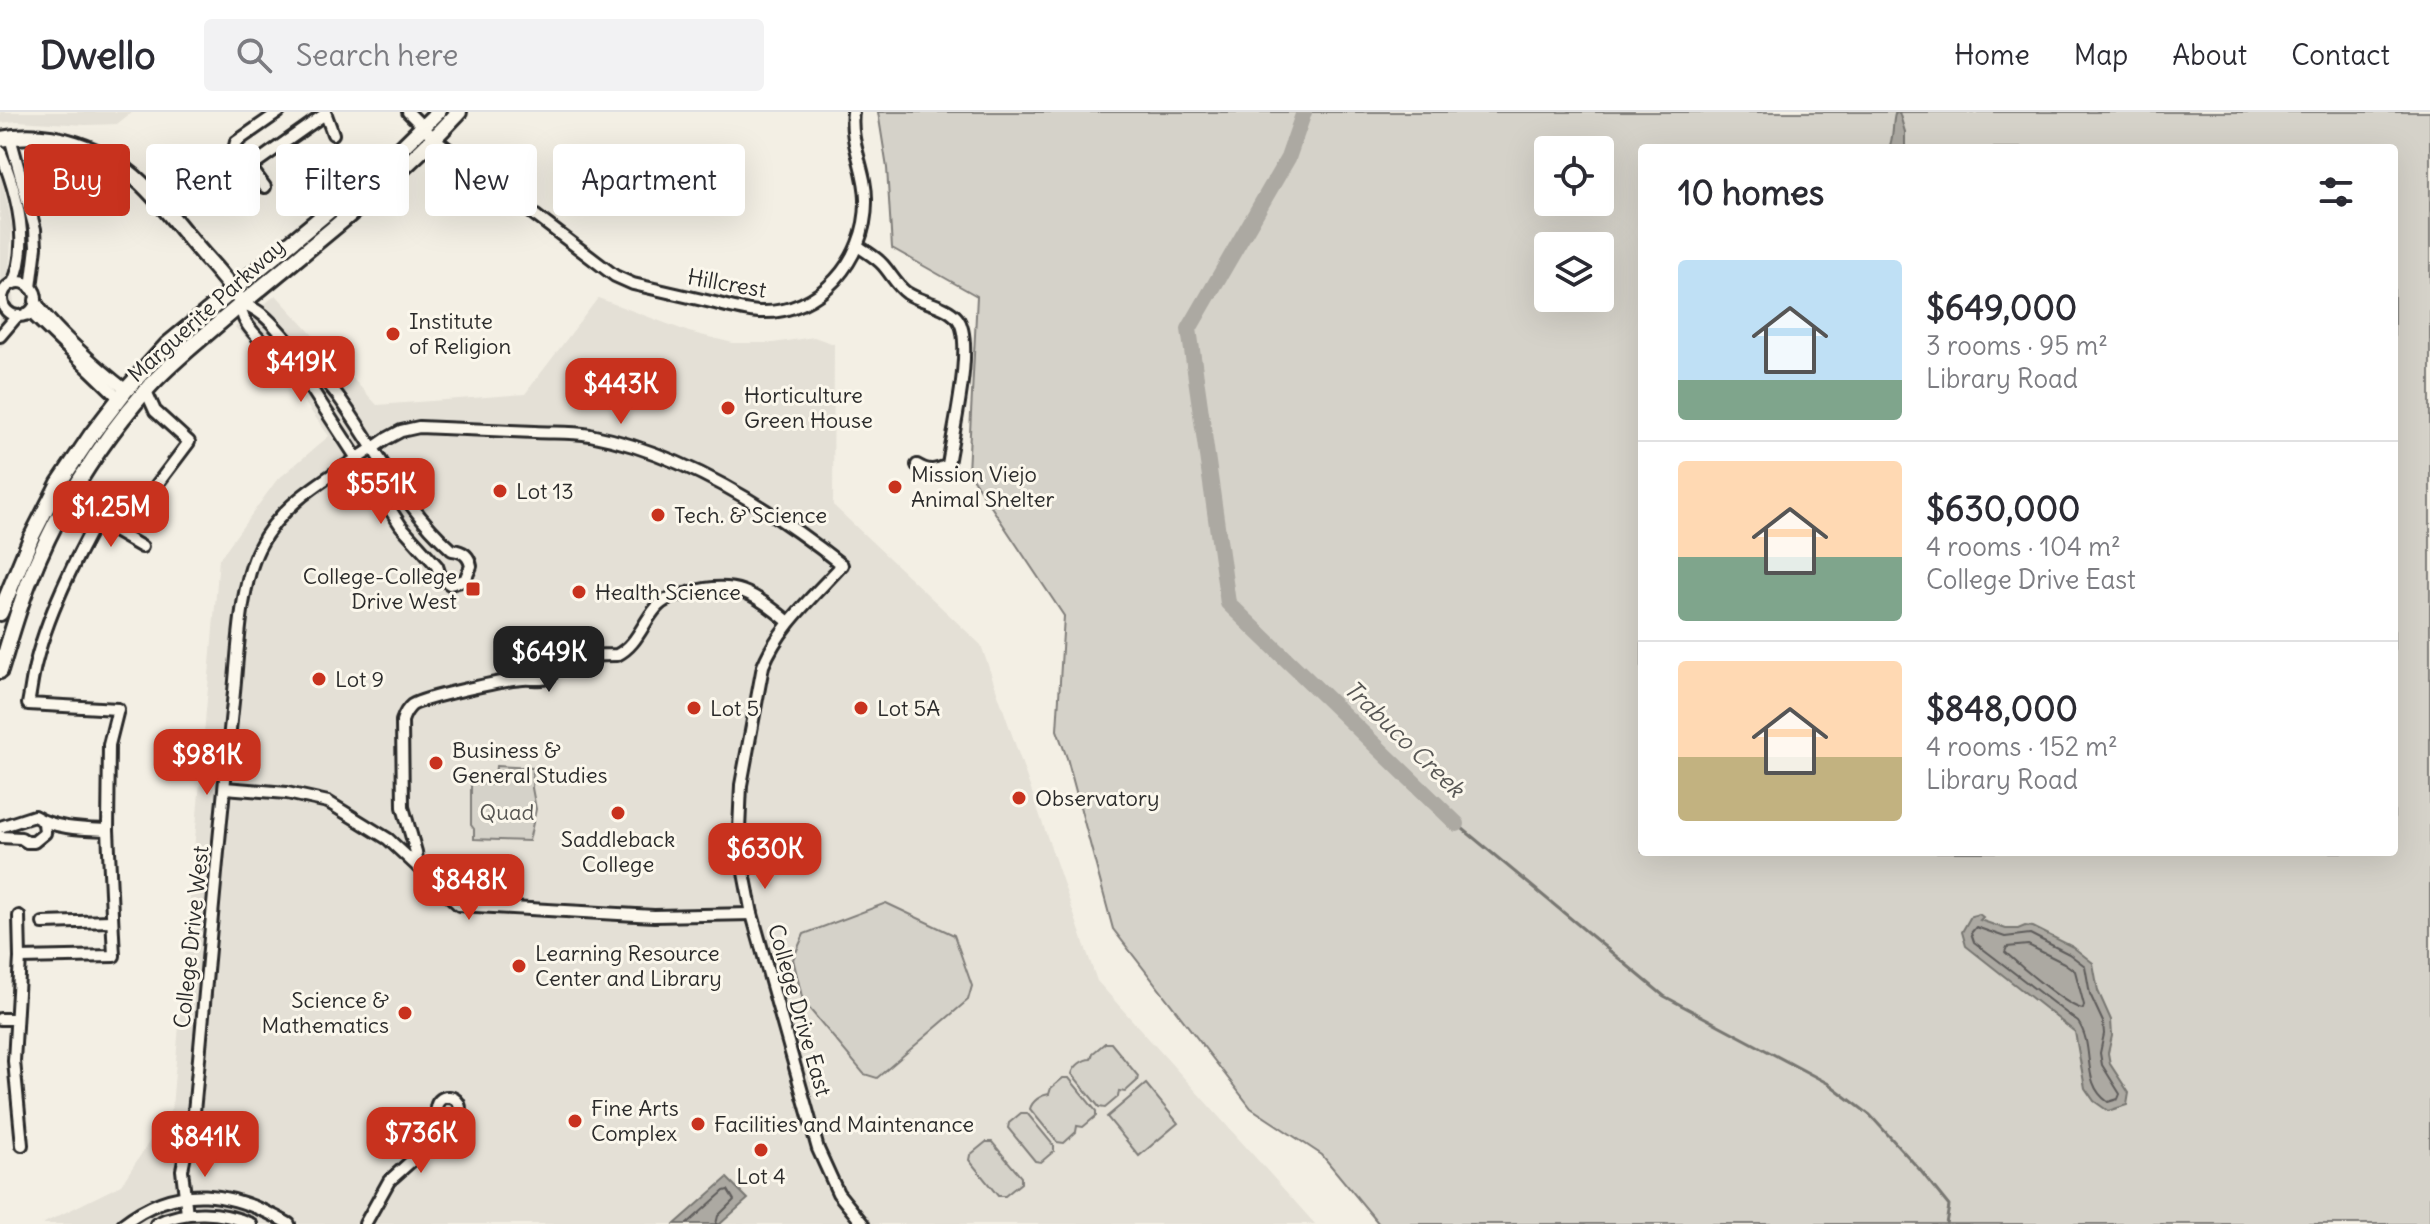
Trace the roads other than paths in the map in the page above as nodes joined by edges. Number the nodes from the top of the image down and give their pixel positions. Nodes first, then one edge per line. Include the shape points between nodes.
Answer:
1 (279, 112) edge
2 (408, 112) edge
3 (438, 112) edge
4 (459, 112) edge
5 (853, 112) edge
6 (325, 113) edge
7 (268, 116) edge
8 (423, 128) junction
9 (333, 134) dead end
10 (5, 138) edge
11 (435, 139) junction
12 (236, 144) edge
13 (0, 151) edge
14 (260, 160) edge
15 (260, 180) edge
16 (265, 187) dead end
17 (858, 246) junction
18 (13, 283) junction
19 (31, 288) junction
20 (232, 289) junction
21 (35, 300) junction
22 (241, 303) junction
23 (4, 307) junction
24 (22, 315) junction
25 (0, 318) edge
26 (0, 336) edge
27 (146, 391) junction
28 (122, 394) junction
29 (372, 449) junction
30 (357, 459) junction
31 (917, 465) dead end
32 (84, 472) junction
33 (97, 521) junction
34 (142, 547) dead end
35 (452, 550) junction
36 (437, 566) junction
37 (0, 613) edge
38 (789, 622) junction
39 (0, 671) edge
40 (225, 788) junction
41 (0, 827) edge
42 (44, 828) junction
43 (108, 830) junction
44 (0, 837) edge
45 (418, 867) junction
46 (752, 914) junction
47 (19, 916) dead end
48 (111, 921) junction
49 (43, 923) dead end
50 (20, 958) junction
51 (0, 1019) edge
52 (16, 1019) junction
53 (448, 1121) dead end
54 (22, 1145) dead end
55 (184, 1195) junction
56 (187, 1214) junction
57 (123, 1224) edge
58 (156, 1224) edge
59 (251, 1224) edge
60 (289, 1224) edge
61 (365, 1224) edge
62 (863, 1224) edge

1 - 7 street
2 - 8 street, Hillcrest
3 - 8 main road, Marguerite Parkway
4 - 11 main road, Marguerite Parkway
5 - 17 street via 854,145 867,199
6 - 9 street
6 - 14 street
7 - 12 street
8 - 11 street, Hillcrest
8 - 20 main road, Marguerite Parkway
10 - 19 street via 35,229
10 - 20 main road via 67,141 126,171
11 - 17 street, Hillcrest via 615,276 633,284 744,310 779,310 830,285
11 - 22 main road, Marguerite Parkway
13 - 18 street via 21,225 22,258
15 - 16 street
17 - 31 street via 882,263 907,293 959,319 963,330 966,352 948,465 936,471
18 - 19 street
18 - 23 street via 3,292
19 - 21 street
20 - 22 main road
20 - 28 main road, Marguerite Parkway via 167,345
21 - 24 street
21 - 28 street
22 - 27 main road, Marguerite Parkway
22 - 29 street via 257,308 312,366
22 - 30 street via 243,319 311,388
23 - 24 street
23 - 25 street
24 - 26 street
24 - 28 street via 33,315
27 - 32 main road, Marguerite Parkway
27 - 33 street via 155,411 189,442 140,507 113,493
28 - 32 main road via 124,403 86,456
28 - 37 main road, Marguerite Parkway via 59,483
29 - 30 street, College Drive West
29 - 35 street via 406,499
29 - 38 street, College Drive East via 401,431 419,427 587,435 670,459 746,499 842,565
30 - 36 street via 401,526
30 - 40 street, College Drive West via 288,508 259,547 243,612
32 - 39 main road, Marguerite Parkway via 28,584
33 - 34 street
33 - 43 street via 54,610 28,704 118,709 109,745
35 - 36 street
35 - 36 street via 470,561 465,580 445,582
38 - 45 street via 741,589 704,588 661,603 630,647 617,655 562,656 546,678 496,684 412,706 402,721 403,807
38 - 46 street, College Drive East via 763,666 741,785 741,857
40 - 45 street via 328,802 388,839
40 - 55 street, College Drive West via 194,1112 182,1170
41 - 42 street via 34,816
42 - 43 street
42 - 44 street via 34,842
43 - 48 street
45 - 46 street via 459,905 654,916
46 - 62 street, College Drive East via 818,1149 838,1193
47 - 50 street
48 - 49 street
48 - 50 street via 114,956
50 - 52 street
51 - 52 street
52 - 54 street
53 - 61 street via 447,1129 389,1181
55 - 56 street, College Drive West
55 - 57 street
55 - 60 street via 239,1199
56 - 58 street
56 - 59 street via 214,1214

